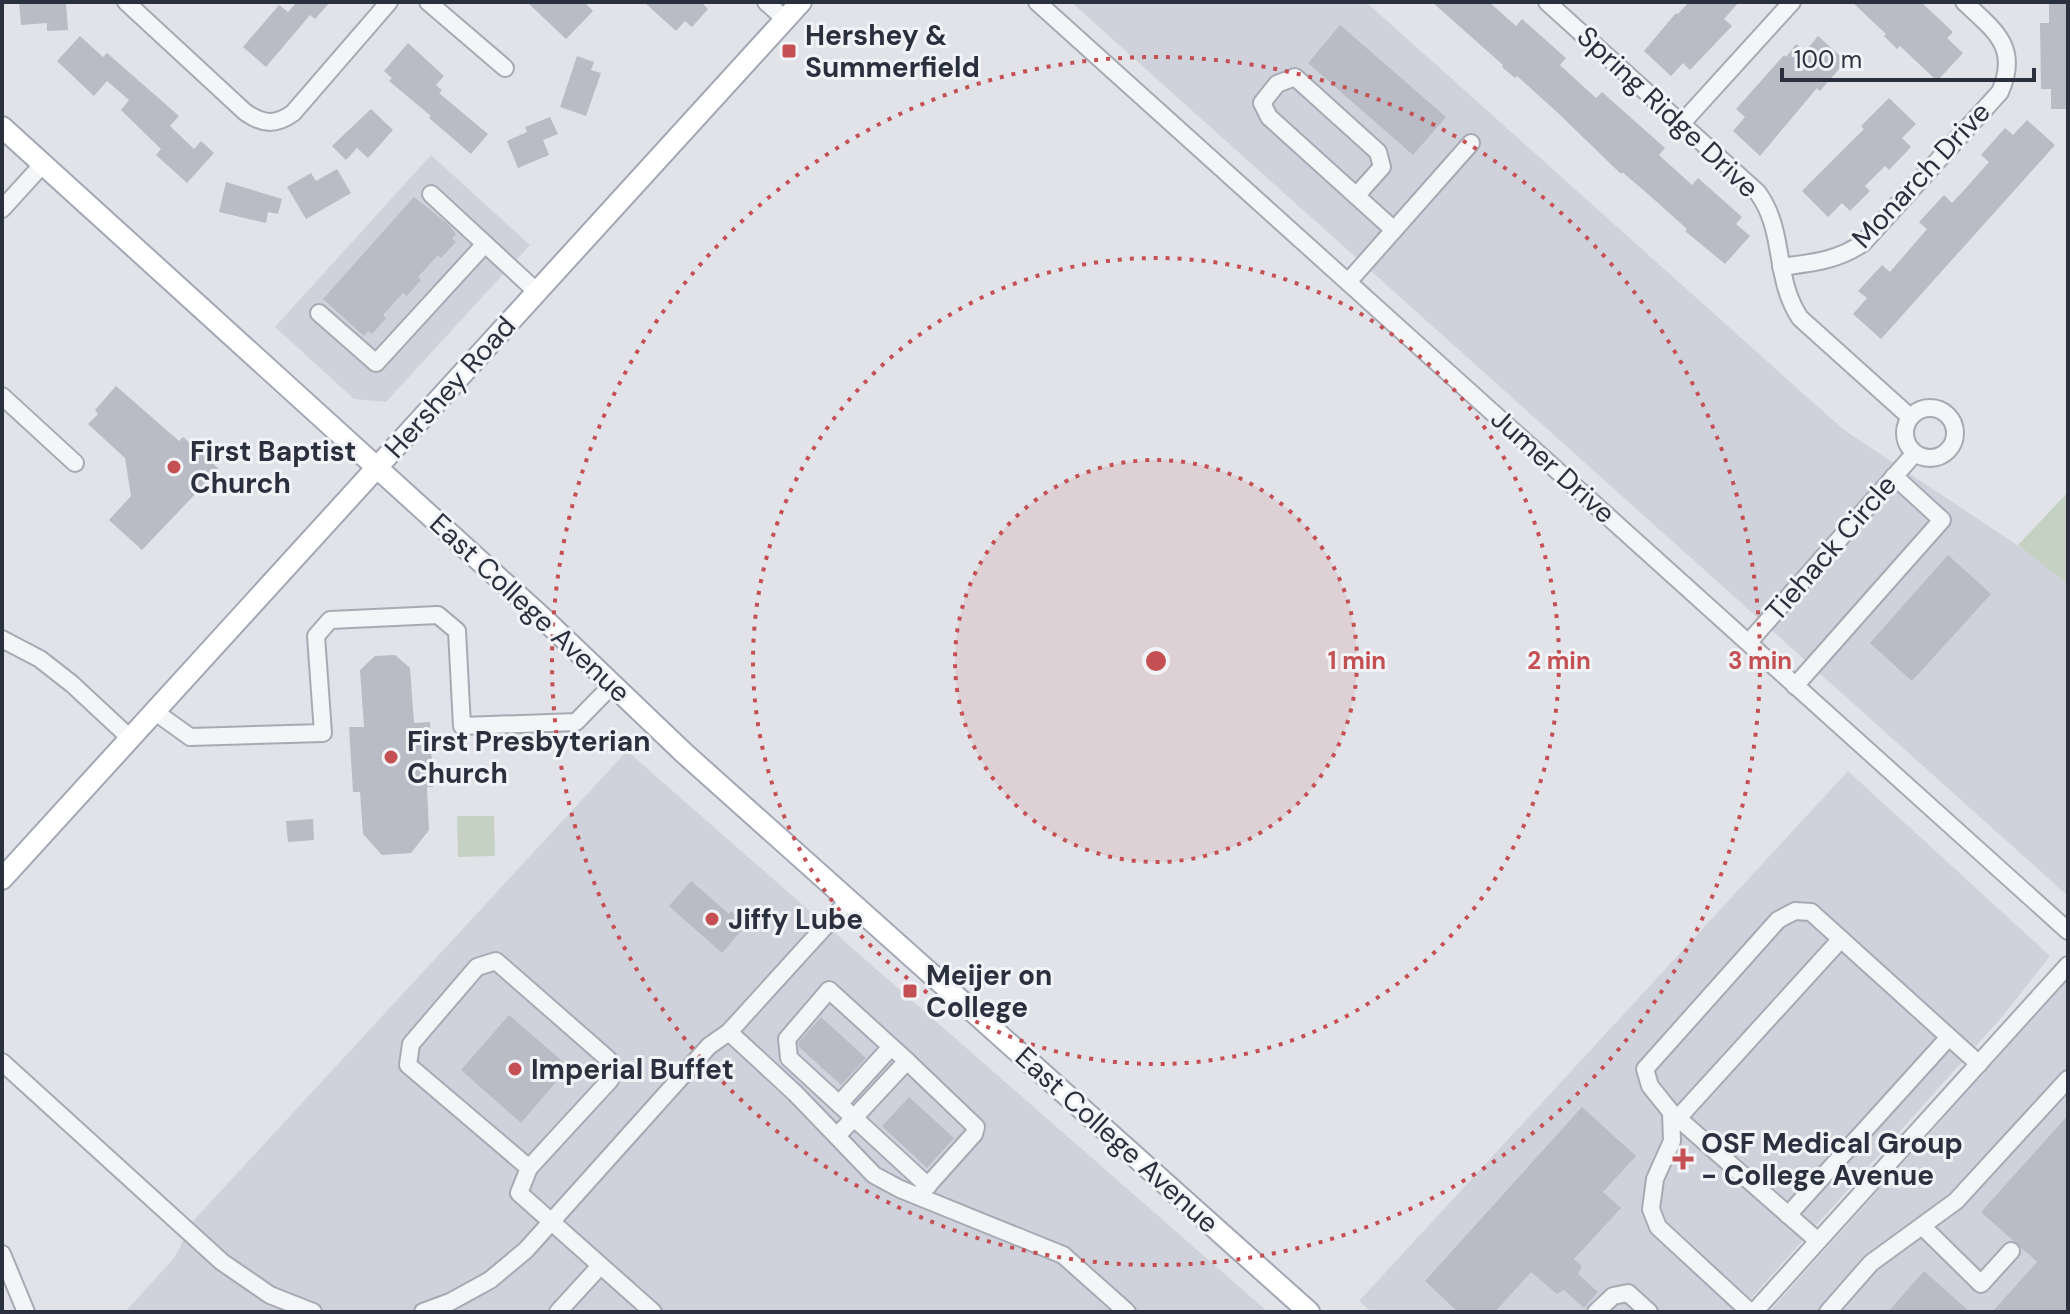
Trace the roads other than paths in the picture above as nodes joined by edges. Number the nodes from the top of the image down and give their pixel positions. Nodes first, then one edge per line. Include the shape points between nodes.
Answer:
1 (126, 2) edge
2 (389, 2) edge
3 (428, 2) edge
4 (766, 2) edge
5 (1037, 2) edge
6 (1547, 2) edge
7 (1792, 2) edge
8 (1964, 2) edge
9 (795, 7) edge
10 (505, 68) dead end
11 (1682, 123) junction
12 (2, 127) edge
13 (1471, 143) dead end
14 (43, 164) junction
15 (431, 194) dead end
16 (1356, 196) junction
17 (2, 209) edge
18 (1394, 230) junction
19 (485, 244) junction
20 (1781, 267) junction
21 (1348, 282) junction
22 (536, 291) junction
23 (319, 313) dead end
24 (2, 396) edge
25 (1910, 417) junction
26 (1914, 454) junction
27 (75, 463) dead end
28 (378, 467) junction
29 (1894, 476) junction
30 (2, 639) edge
31 (1749, 642) junction
32 (613, 684) junction
33 (1795, 686) junction
34 (154, 711) junction
35 (130, 738) junction
36 (5, 871) edge
37 (849, 900) junction
38 (2068, 931) edge
39 (1841, 939) junction
40 (2068, 965) edge
41 (729, 1032) junction
42 (1949, 1037) junction
43 (891, 1047) junction
44 (907, 1061) junction
45 (2, 1062) edge
46 (1979, 1064) junction
47 (2068, 1079) edge
48 (839, 1104) junction
49 (1674, 1115) junction
50 (854, 1118) junction
51 (837, 1136) junction
52 (529, 1168) junction
53 (923, 1191) junction
54 (1788, 1215) junction
55 (551, 1222) junction
56 (1922, 1226) junction
57 (1818, 1241) junction
58 (2011, 1251) dead end
59 (2, 1254) edge
60 (600, 1266) junction
61 (26, 1312) edge
62 (313, 1312) edge
63 (423, 1312) edge
64 (558, 1312) edge
65 (653, 1312) edge
66 (1127, 1312) edge
67 (1309, 1312) edge
68 (1596, 1312) edge
69 (1649, 1312) edge
70 (1752, 1312) edge
71 (1828, 1312) edge

1 - 2 street via 245,112 271,123 293,113
3 - 10 street
4 - 9 street
5 - 21 street, Jumer Drive
6 - 11 street, Spring Ridge Drive
7 - 11 street
8 - 20 street, Monarch Drive via 2006,48 2007,78 2000,92 1863,243 1830,260
9 - 22 main road, Hershey Road
11 - 20 street, Spring Ridge Drive via 1768,206
12 - 14 main road, East College Avenue
13 - 18 street
14 - 17 street
14 - 28 main road, East College Avenue
15 - 19 street
16 - 16 street via 1269,117 1262,103 1277,84 1295,77 1378,152 1382,167
16 - 18 street
18 - 21 street
19 - 22 street
19 - 23 street via 376,363
20 - 25 street, Spring Ridge Drive via 1783,285 1800,318
21 - 31 street, Jumer Drive
22 - 28 main road, Hershey Road
24 - 27 street
25 - 26 street via 1905,440
25 - 26 street via 1933,408 1948,415 1956,430 1947,453 1931,459
26 - 29 street, Tiehack Circle
28 - 32 main road, East College Avenue
28 - 34 main road, Hershey Road
29 - 31 street, Tiehack Circle
29 - 33 street via 1942,520
30 - 35 street via 40,659
31 - 33 street, Jumer Drive
32 - 34 street via 576,722 462,726 457,631 438,615 330,620 316,636 323,733 190,737
32 - 37 main road, East College Avenue
33 - 38 street, Jumer Drive
34 - 35 main road, Hershey Road
35 - 36 main road, Hershey Road
37 - 41 street
37 - 67 main road, East College Avenue
39 - 42 street
39 - 49 street
39 - 49 street via 1811,912 1795,911 1778,920 1645,1069 1650,1086
40 - 46 street
41 - 51 street
41 - 55 street via 709,1046
42 - 46 street
42 - 54 street
43 - 44 street
43 - 48 street
43 - 48 street via 829,990 787,1039 789,1058
44 - 50 street
44 - 53 street via 976,1127
45 - 62 street via 222,1262 270,1295
46 - 57 street
47 - 56 street via 1956,1201
48 - 50 street
49 - 54 street
49 - 70 street via 1672,1141 1655,1179 1651,1209 1658,1227
50 - 51 street
50 - 53 street
51 - 53 street via 874,1175
52 - 52 street via 408,1065 411,1044 477,967 496,961 608,1059 610,1080
52 - 55 street via 519,1193
53 - 66 street via 1063,1255
54 - 57 street
55 - 60 street
55 - 63 street via 490,1280
56 - 58 street via 1981,1284
56 - 71 street via 1871,1263
57 - 70 street
59 - 61 street
60 - 64 street
60 - 65 street
68 - 69 street via 1613,1296 1628,1293

